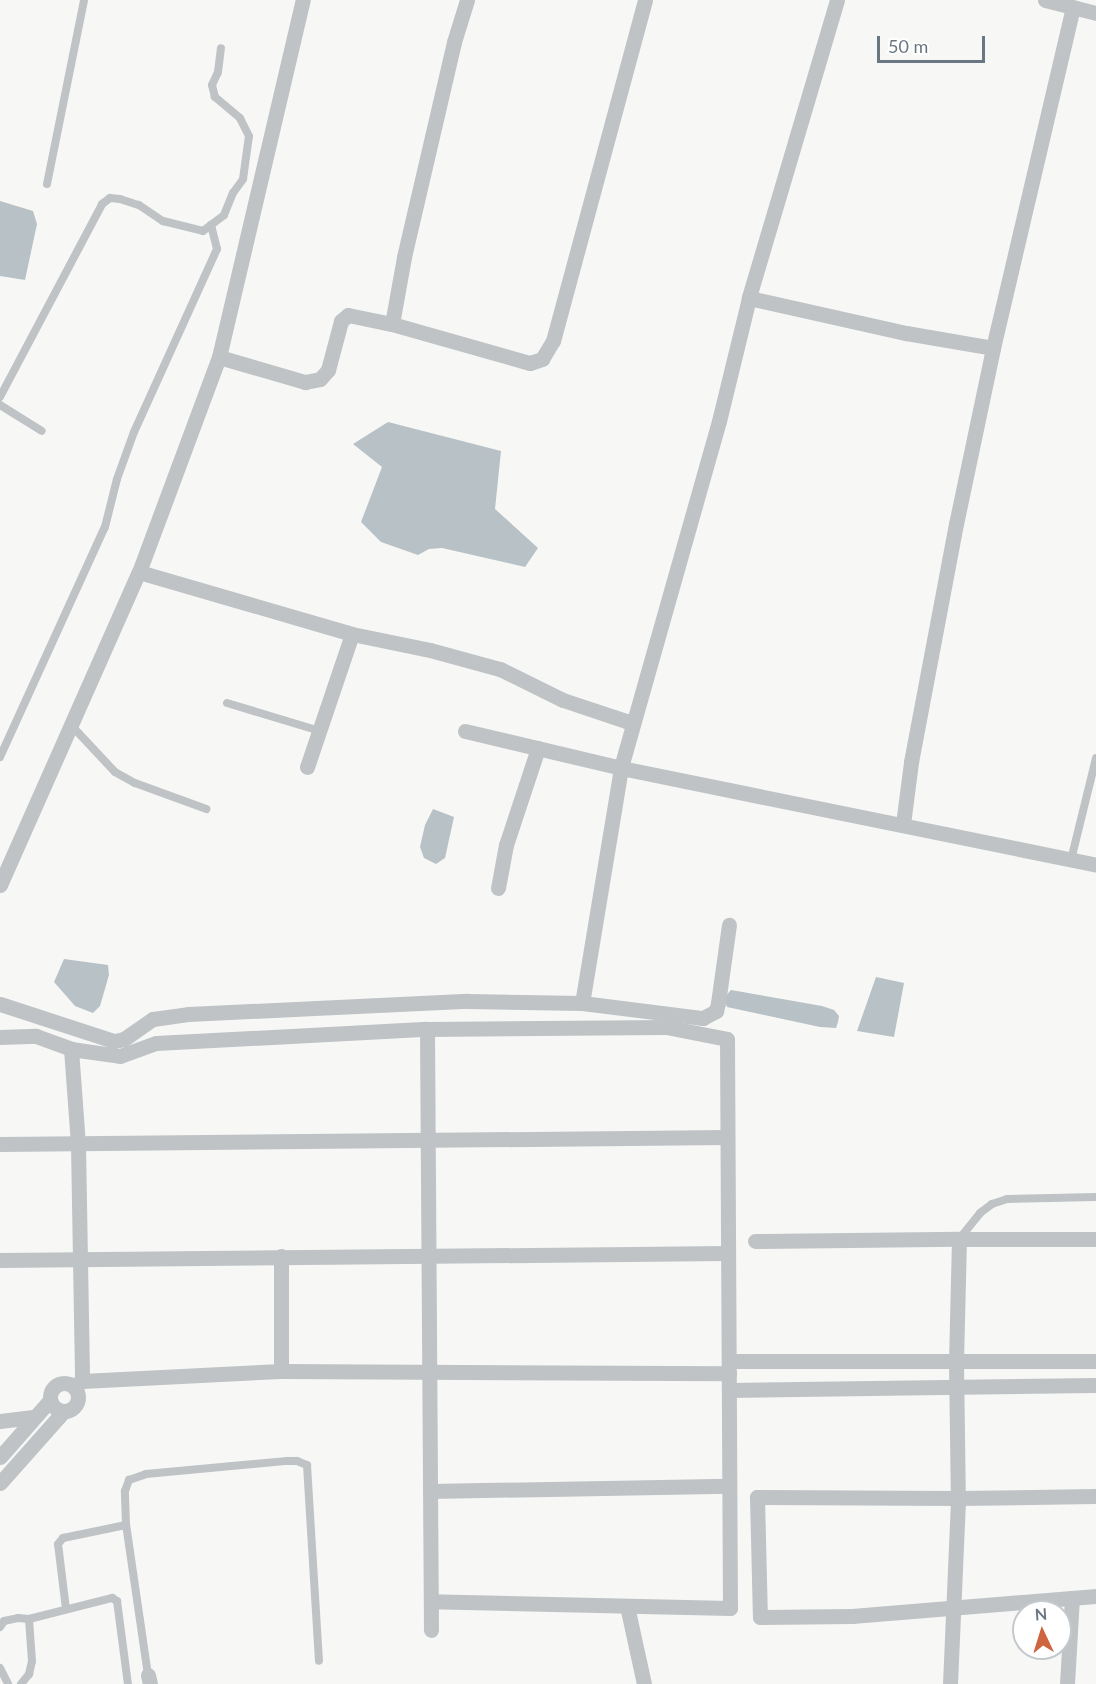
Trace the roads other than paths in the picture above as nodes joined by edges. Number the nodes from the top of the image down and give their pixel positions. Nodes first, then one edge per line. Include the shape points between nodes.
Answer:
1 (84, 0) edge
2 (303, 0) edge
3 (467, 0) edge
4 (645, 0) edge
5 (837, 0) edge
6 (1045, 0) edge
7 (1073, 7) junction
8 (1096, 13) edge
9 (222, 48) dead end
10 (47, 184) dead end
11 (211, 225) junction
12 (749, 298) junction
13 (392, 324) junction
14 (993, 348) junction
15 (219, 357) junction
16 (0, 397) edge
17 (0, 405) edge
18 (42, 430) dead end
19 (139, 572) junction
20 (352, 634) junction
21 (227, 704) dead end
22 (633, 721) junction
23 (71, 725) junction
24 (320, 731) junction
25 (465, 731) dead end
26 (538, 748) junction
27 (0, 757) edge
28 (1096, 762) edge
29 (307, 767) dead end
30 (621, 768) junction
31 (206, 809) dead end
32 (903, 824) junction
33 (1071, 860) junction
34 (1096, 865) edge
35 (0, 885) edge
36 (498, 888) dead end
37 (729, 925) dead end
38 (582, 1003) junction
39 (0, 1004) edge
40 (427, 1029) junction
41 (0, 1037) edge
42 (71, 1049) junction
43 (727, 1137) junction
44 (428, 1138) junction
45 (0, 1144) edge
46 (78, 1145) junction
47 (1096, 1197) edge
48 (959, 1239) junction
49 (1096, 1239) edge
50 (755, 1241) dead end
51 (728, 1253) junction
52 (428, 1254) junction
53 (280, 1256) junction
54 (79, 1259) junction
55 (0, 1260) edge
56 (1096, 1361) edge
57 (956, 1363) junction
58 (729, 1367) junction
59 (429, 1370) junction
60 (281, 1371) junction
61 (78, 1383) junction
62 (1096, 1385) edge
63 (956, 1387) junction
64 (729, 1390) junction
65 (50, 1400) junction
66 (64, 1411) junction
67 (33, 1418) junction
68 (0, 1420) edge
69 (0, 1457) edge
70 (0, 1483) edge
71 (729, 1486) junction
72 (430, 1491) junction
73 (1096, 1496) edge
74 (958, 1498) junction
75 (126, 1525) junction
76 (1096, 1596) edge
77 (1072, 1598) junction
78 (430, 1601) junction
79 (627, 1606) junction
80 (955, 1606) junction
81 (66, 1609) junction
82 (29, 1619) junction
83 (0, 1628) edge
84 (431, 1630) dead end
85 (319, 1661) dead end
86 (0, 1668) edge
87 (149, 1679) edge
88 (8, 1684) edge
89 (21, 1684) edge
90 (128, 1684) edge
91 (644, 1684) edge
92 (950, 1684) edge
93 (1067, 1684) edge

1 - 10 lane
2 - 15 street
3 - 13 street via 404,257
4 - 13 street via 553,341 542,359 530,363
5 - 12 street
6 - 7 street
7 - 8 street
7 - 14 street
9 - 11 lane via 212,85 215,97 240,118 249,136 243,179 224,215
11 - 16 lane via 203,231 186,229 120,199 110,198 102,204
11 - 27 lane via 217,249 135,432 105,526
12 - 14 street
12 - 22 street via 719,421
13 - 15 street via 348,315 341,321 328,370 320,379 306,382
14 - 32 street via 947,569
15 - 19 street
17 - 18 lane
19 - 20 street
19 - 23 street
20 - 22 street via 500,669 563,699
20 - 24 street
21 - 24 lane
22 - 30 street
23 - 31 lane via 115,772 141,786
23 - 35 street
24 - 29 street
25 - 26 street
26 - 30 street
26 - 36 street via 506,845
28 - 33 lane
30 - 32 street
30 - 38 street
32 - 33 street
33 - 34 street
37 - 38 street via 718,1003 710,1016
38 - 39 street via 468,1000 188,1014 153,1019 124,1039 114,1041
40 - 42 street via 156,1043 120,1056
40 - 43 street via 666,1028 727,1039
40 - 44 street
41 - 42 street via 36,1036
42 - 46 street
43 - 44 street
43 - 51 street
44 - 46 street
44 - 52 street
45 - 46 street
46 - 54 street
47 - 48 lane via 1007,1199 980,1213
48 - 49 street
48 - 50 street
48 - 57 street
51 - 52 street
51 - 58 street
52 - 53 street
52 - 59 street
53 - 54 street
53 - 60 street
54 - 55 street
54 - 61 street
56 - 57 street
57 - 58 street
57 - 63 street
58 - 59 street
58 - 64 street
59 - 60 street
59 - 72 street
60 - 61 street
61 - 65 street via 57,1384
61 - 66 street via 78,1398 71,1409
62 - 63 street
63 - 64 street
63 - 74 street
64 - 71 street
65 - 66 street
65 - 67 street
66 - 70 street
67 - 68 street
67 - 69 street
71 - 72 street
71 - 79 street via 730,1608
72 - 78 street
73 - 74 street
74 - 80 street
74 - 80 street via 757,1497 760,1617 852,1616
75 - 81 lane via 63,1538 58,1544
75 - 85 lane via 125,1491 129,1480 146,1474 297,1461 307,1465
75 - 87 lane
76 - 77 street
77 - 80 street
77 - 93 street
78 - 79 street
78 - 84 street
79 - 91 street
80 - 92 street
81 - 82 lane
81 - 90 lane via 105,1598 117,1601
82 - 83 lane via 4,1621
82 - 89 lane via 32,1661
86 - 88 lane

